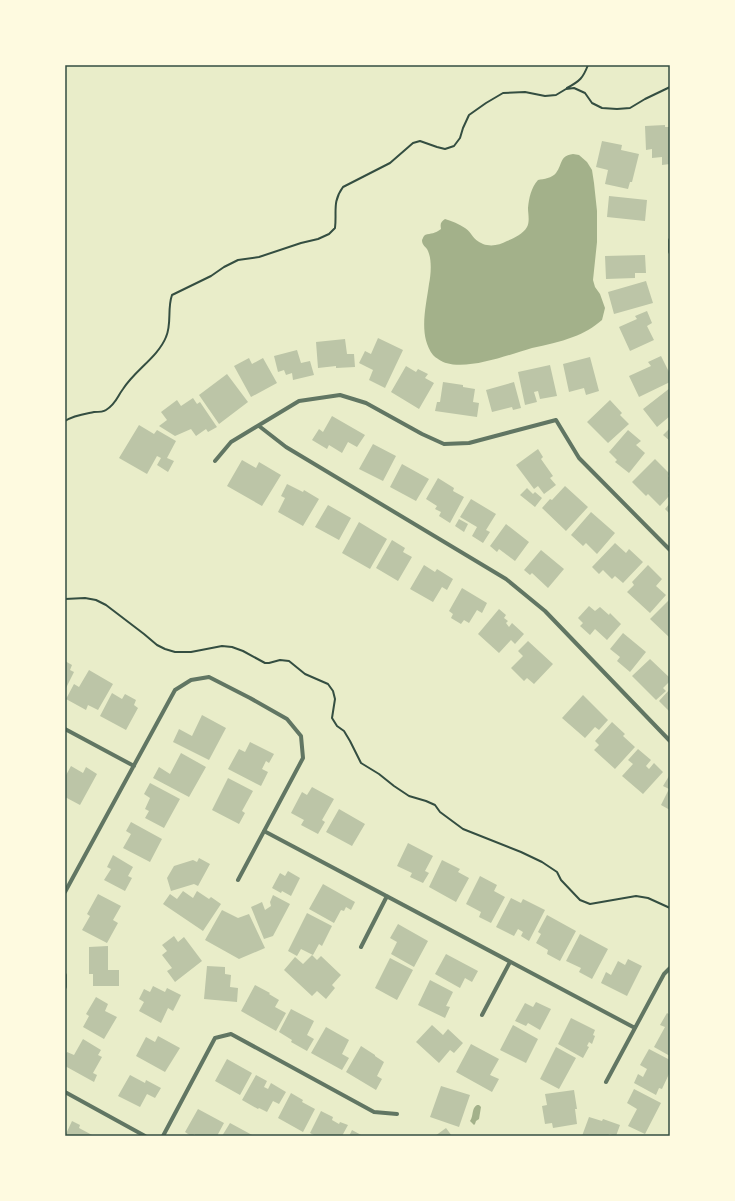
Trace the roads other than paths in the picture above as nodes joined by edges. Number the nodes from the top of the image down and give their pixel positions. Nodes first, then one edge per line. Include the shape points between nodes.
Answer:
1 (670, 240) edge
2 (670, 252) edge
3 (259, 426) junction
4 (214, 461) dead end
5 (670, 550) edge
6 (65, 729) edge
7 (670, 741) edge
8 (134, 766) junction
9 (264, 831) junction
10 (238, 880) dead end
11 (65, 892) edge
12 (387, 896) junction
13 (361, 947) dead end
14 (510, 962) junction
15 (670, 968) edge
16 (65, 975) edge
17 (65, 987) edge
18 (482, 1016) dead end
19 (634, 1028) junction
20 (606, 1082) dead end
21 (65, 1092) edge
22 (397, 1114) dead end
23 (145, 1136) edge
24 (163, 1136) edge

1 - 2 street
3 - 4 street via 231,442
3 - 5 street via 299,401 340,395 366,403 444,444 468,443 556,420 579,458
3 - 7 street via 286,447 506,579 545,611
6 - 8 street
8 - 9 street via 175,690 191,680 208,678 250,698 287,719 301,736 303,758
8 - 11 street
9 - 10 street
9 - 12 street
12 - 13 street
12 - 14 street
14 - 18 street
14 - 19 street
15 - 19 street via 664,974
16 - 17 street
19 - 20 street
21 - 23 street
22 - 24 street via 374,1112 231,1034 216,1038

